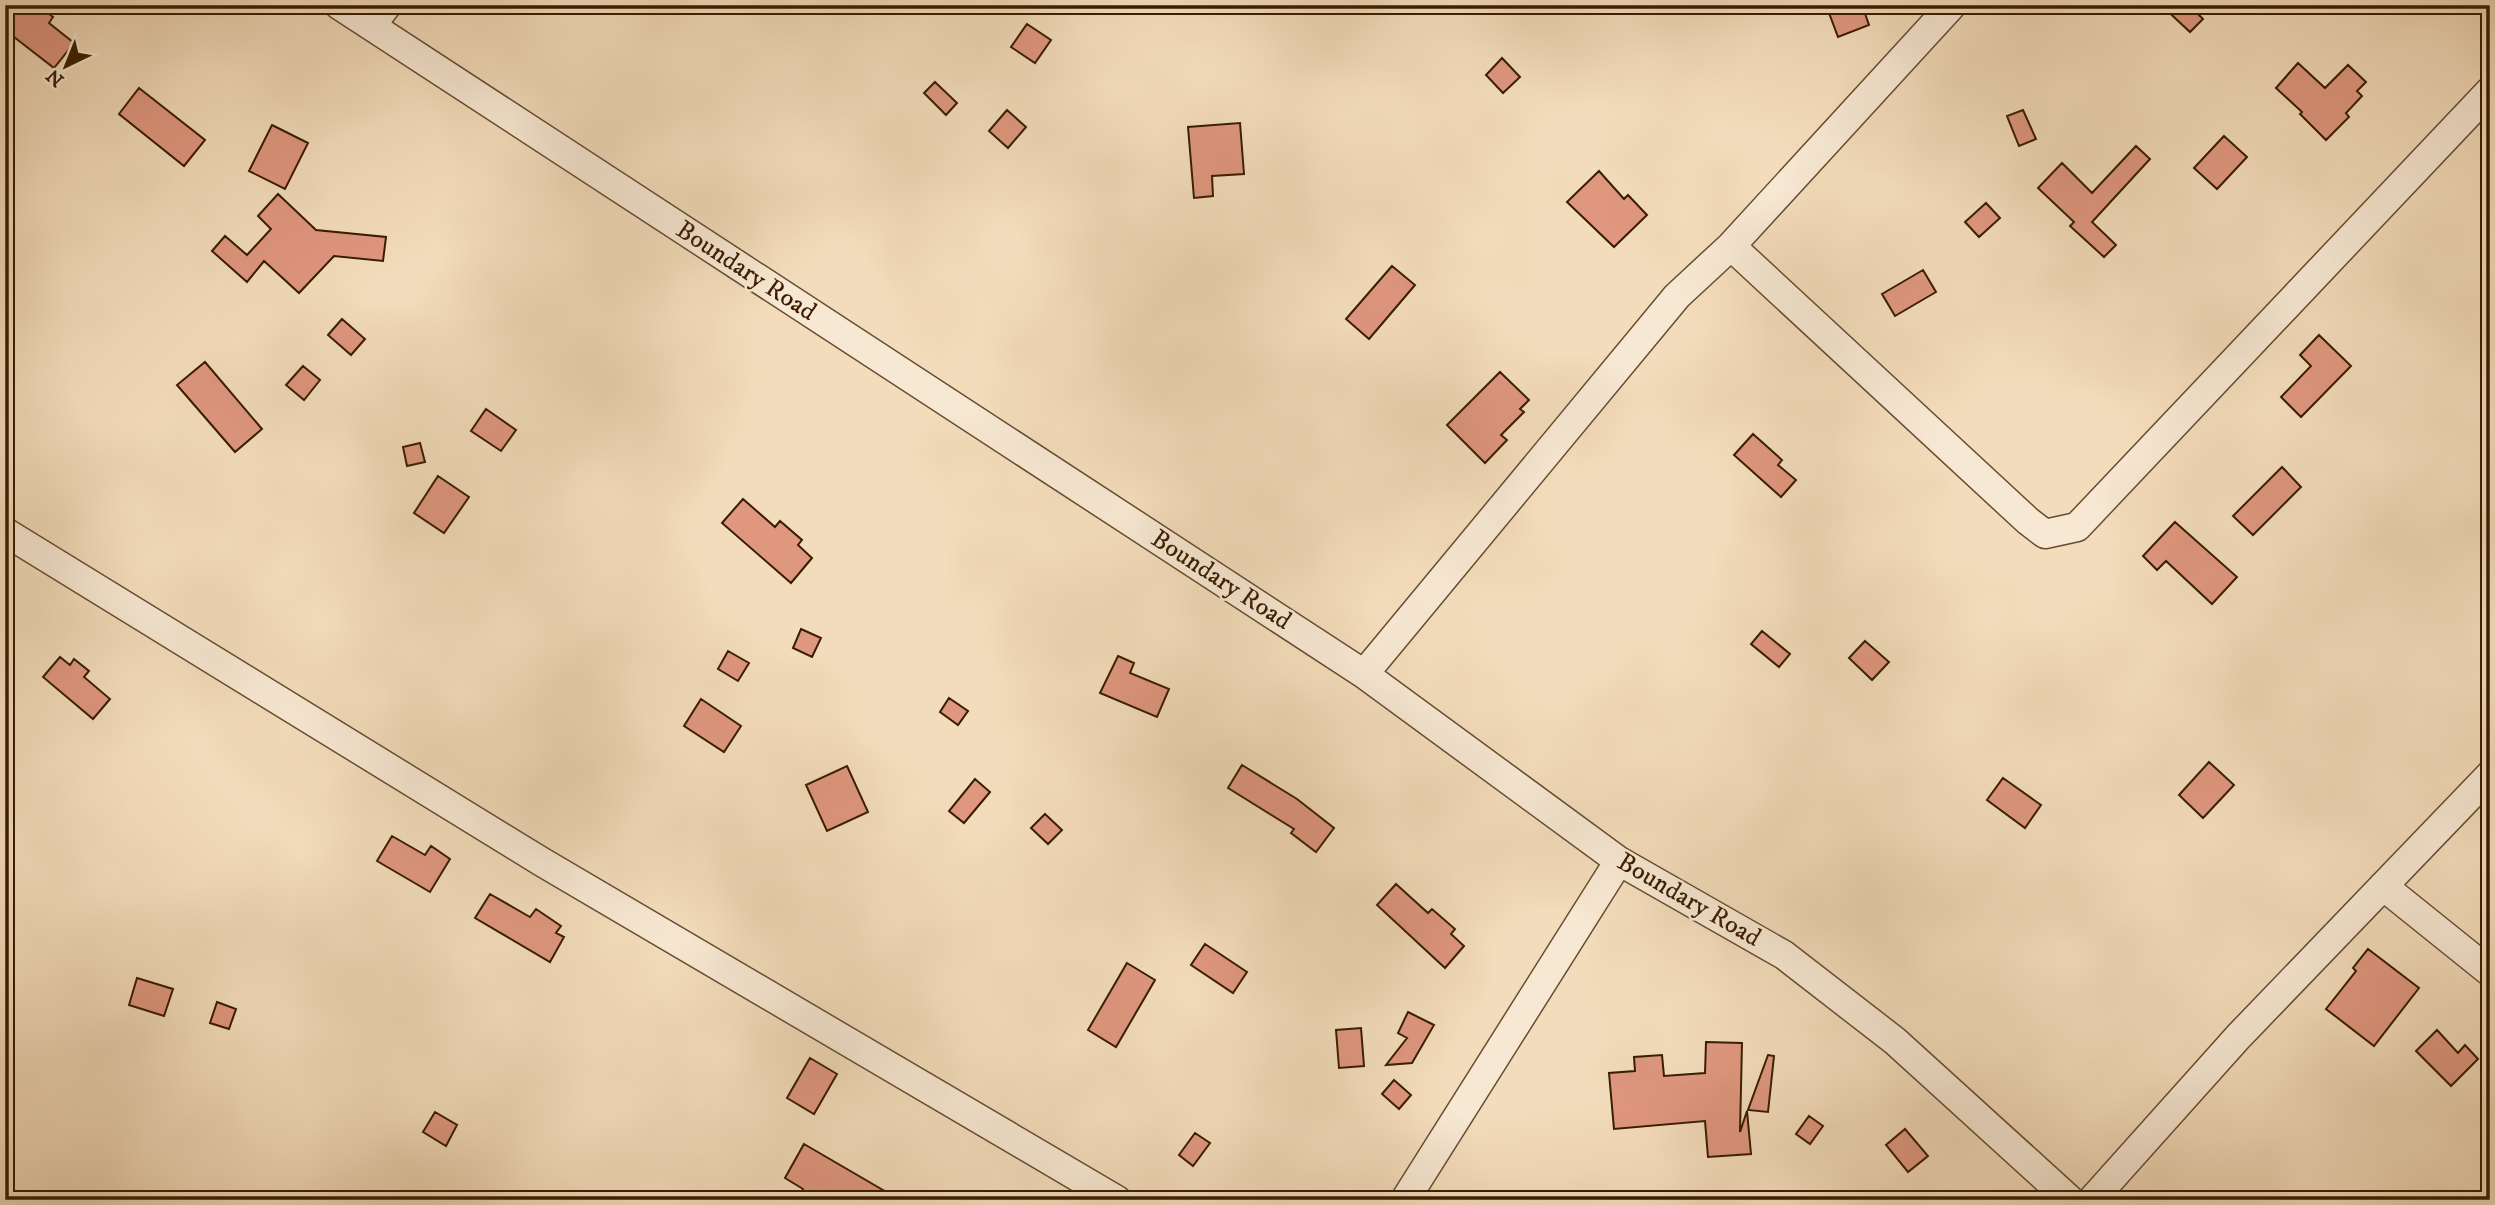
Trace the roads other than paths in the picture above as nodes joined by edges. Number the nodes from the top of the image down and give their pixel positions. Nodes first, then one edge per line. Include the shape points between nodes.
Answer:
1 (339, 5) edge
2 (1952, 5) edge
3 (379, 16) edge
4 (2490, 91) edge
5 (1731, 246) junction
6 (5, 532) edge
7 (1364, 674) junction
8 (2490, 775) edge
9 (1619, 860) junction
10 (2383, 886) junction
11 (2490, 972) edge
12 (1117, 1200) edge
13 (1405, 1200) edge
14 (2070, 1200) edge
15 (2092, 1200) edge

1 - 3 street, Boundary Road
2 - 5 street
3 - 7 street, Boundary Road
4 - 5 street via 2077,527 2046,534
5 - 7 street via 1677,296
6 - 12 street via 542,862
7 - 9 street, Boundary Road
8 - 10 street
9 - 13 street
9 - 14 street, Boundary Road via 1784,955 1895,1041
10 - 11 street
10 - 15 street via 2238,1037

